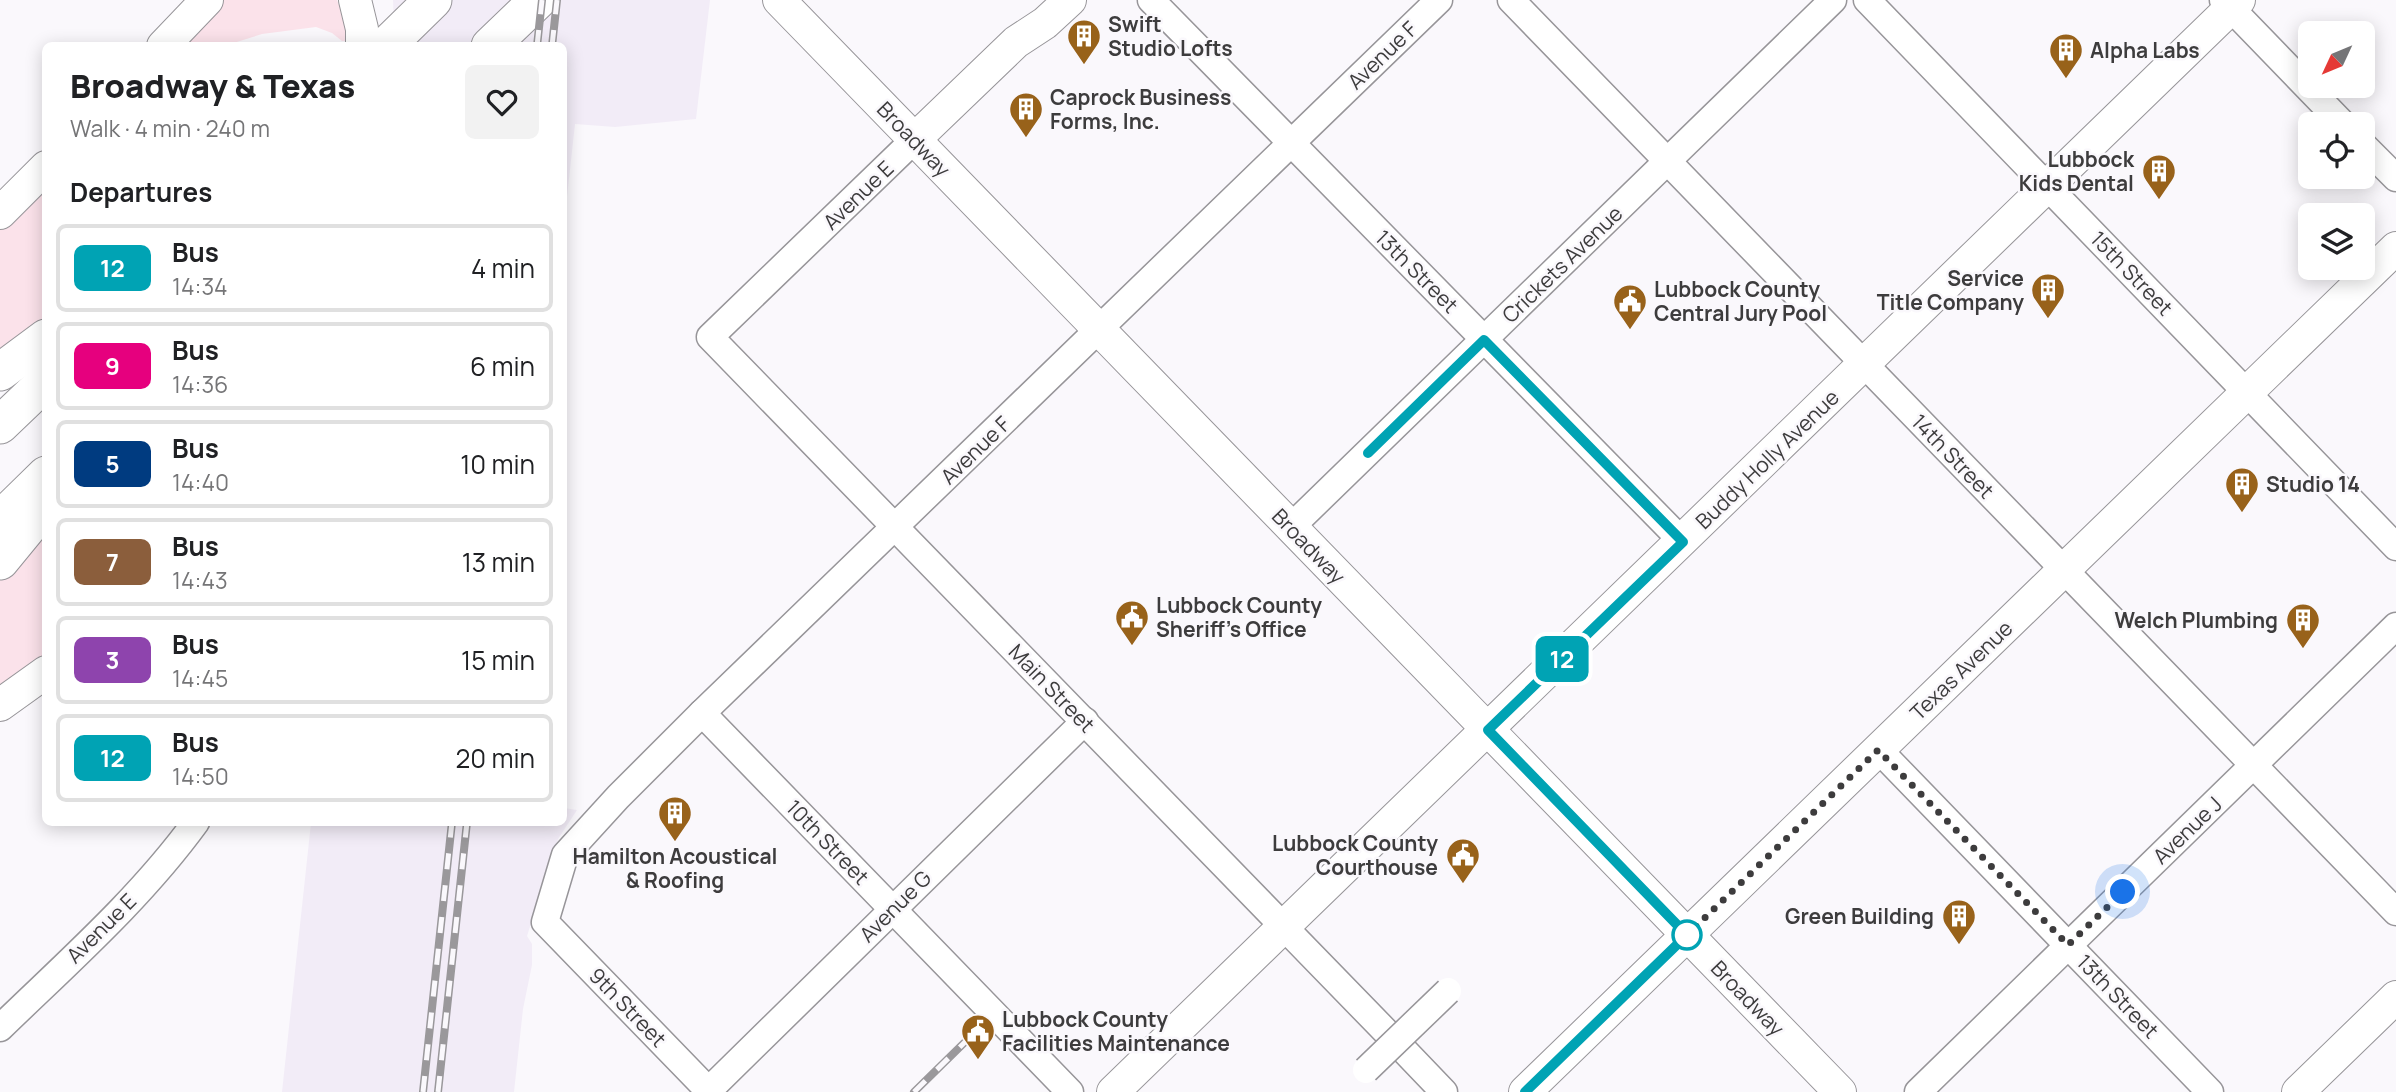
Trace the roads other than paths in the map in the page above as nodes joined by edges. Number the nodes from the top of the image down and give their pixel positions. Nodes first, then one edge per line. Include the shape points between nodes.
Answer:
1 (207, 0) edge
2 (355, 0) edge
3 (433, 0) edge
4 (538, 0) edge
5 (779, 0) edge
6 (1044, 0) edge
7 (1070, 0) edge
8 (1151, 0) edge
9 (1439, 0) edge
10 (1511, 0) edge
11 (1833, 0) edge
12 (1867, 0) edge
13 (2231, 3) edge
14 (167, 42) edge
15 (362, 42) edge
16 (390, 42) edge
17 (494, 42) edge
18 (1016, 42) junction
19 (2332, 112) edge
20 (915, 140) junction
21 (1292, 143) junction
22 (2375, 157) edge
23 (1667, 161) junction
24 (42, 171) edge
25 (2396, 178) edge
26 (2048, 186) junction
27 (0, 213) edge
28 (2396, 248) edge
29 (1099, 330) junction
30 (710, 337) joint
31 (1484, 340) junction
32 (42, 341) edge
33 (1865, 365) junction
34 (0, 372) edge
35 (42, 385) edge
36 (2247, 393) junction
37 (0, 425) edge
38 (42, 479) edge
39 (42, 510) edge
40 (0, 520) edge
41 (1291, 527) junction
42 (894, 528) junction
43 (1683, 542) junction
44 (2396, 547) edge
45 (0, 561) edge
46 (2064, 570) junction
47 (2396, 626) edge
48 (42, 675) edge
49 (0, 705) edge
50 (702, 713) junction
51 (1084, 721) junction
52 (1488, 730) junction
53 (1878, 750) junction
54 (2253, 765) junction
55 (193, 826) edge
56 (892, 909) junction
57 (2396, 912) edge
58 (545, 922) joint
59 (1284, 926) junction
60 (1687, 935) junction
61 (2068, 945) junction
62 (1448, 991) dead end
63 (2396, 997) edge
64 (0, 1028) edge
65 (1366, 1070) dead end
66 (709, 1091) edge
67 (1070, 1092) edge
68 (1112, 1092) edge
69 (1444, 1092) edge
70 (1525, 1092) edge
71 (1840, 1092) edge
72 (1918, 1092) edge
73 (2210, 1092) edge
74 (2298, 1092) edge

1 - 14 main road
2 - 15 main road
3 - 16 highway
4 - 17 highway
5 - 20 main road, Broadway
6 - 18 main road
7 - 18 main road, Avenue E
8 - 21 street, 13th Street
9 - 21 street, Avenue F
10 - 23 street, 14th Street
11 - 23 street, Crickets Avenue
12 - 26 street, 15th Street
13 - 19 street
13 - 26 main road, Buddy Holly Avenue
18 - 20 main road, Avenue E
20 - 29 main road, Broadway
20 - 30 street, Avenue E
21 - 29 street, Avenue F
21 - 31 street, 13th Street
22 - 25 street
23 - 31 street, Crickets Avenue
23 - 33 street, 14th Street
24 - 27 main road
26 - 33 main road, Buddy Holly Avenue
26 - 36 street, 15th Street
28 - 36 main road, Texas Avenue
29 - 41 main road, Broadway
29 - 42 street, Avenue F
30 - 42 street, Main Street
31 - 41 street, Crickets Avenue
31 - 43 street, 13th Street
32 - 34 highway
33 - 43 main road, Buddy Holly Avenue
33 - 46 street, 14th Street
35 - 37 highway
36 - 44 street, 15th Street
36 - 46 main road, Texas Avenue
38 - 40 highway
39 - 45 highway
41 - 52 main road, Broadway
42 - 50 street, Avenue F
42 - 51 street, Main Street
43 - 52 main road, Buddy Holly Avenue
46 - 53 main road, Texas Avenue
46 - 54 street, 14th Street
47 - 54 street, Avenue J
48 - 49 main road
50 - 56 street, 10th Street
50 - 58 street, Avenue F via 565,855
51 - 56 street, Avenue G
51 - 59 street, Main Street
52 - 59 main road, Buddy Holly Avenue
52 - 60 main road, Broadway
53 - 60 main road, Texas Avenue
53 - 61 street, 13th Street
54 - 57 street, 14th Street
54 - 61 street, Avenue J
55 - 64 street, Avenue E via 105,927
56 - 66 street, Avenue G
56 - 67 street, 10th Street
58 - 66 street, 9th Street
59 - 68 main road, Buddy Holly Avenue
59 - 69 street, Main Street
60 - 70 main road, Texas Avenue
60 - 71 main road, Broadway
61 - 72 street, Avenue J
61 - 73 street, 13th Street
62 - 65 street, bridge
63 - 74 main road

